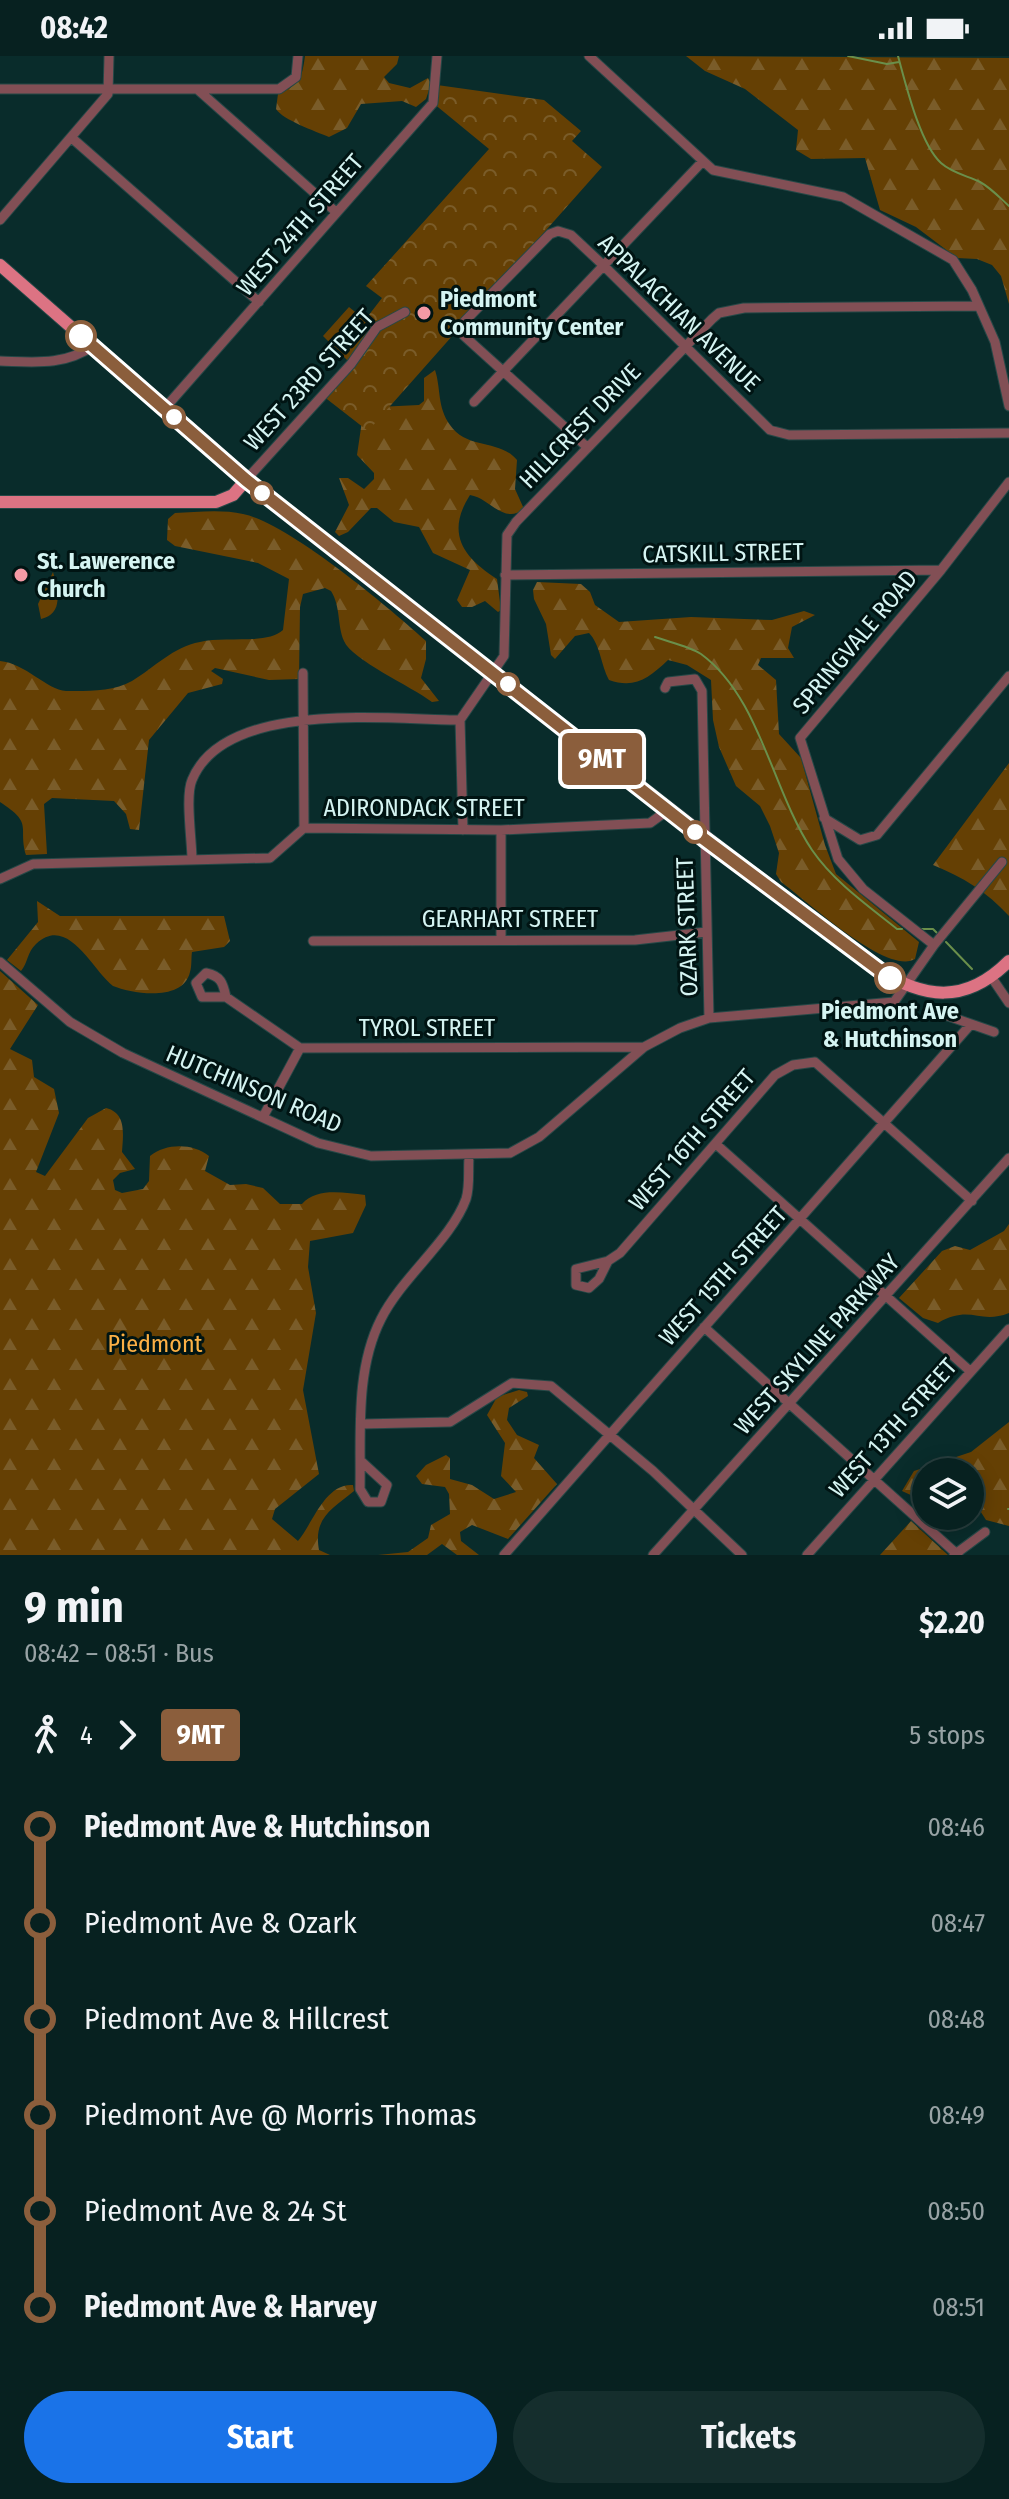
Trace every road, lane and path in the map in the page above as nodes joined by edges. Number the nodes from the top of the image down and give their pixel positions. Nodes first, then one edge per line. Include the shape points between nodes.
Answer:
1 (109, 56) edge
2 (298, 56) edge
3 (437, 56) edge
4 (589, 56) edge
5 (109, 88) junction
6 (0, 89) edge
7 (197, 89) junction
8 (73, 139) junction
9 (702, 162) junction
10 (336, 212) junction
11 (0, 220) edge
12 (0, 265) edge
13 (603, 265) junction
14 (259, 302) junction
15 (979, 306) junction
16 (405, 312) dead end
17 (93, 346) junction
18 (684, 348) junction
19 (0, 361) edge
20 (502, 371) junction
21 (474, 402) dead end
22 (1009, 406) edge
23 (165, 408) junction
24 (1009, 433) edge
25 (587, 447) junction
26 (246, 480) junction
27 (1009, 482) edge
28 (0, 502) edge
29 (941, 570) junction
30 (505, 575) junction
31 (493, 672) junction
32 (303, 673) dead end
33 (1009, 676) edge
34 (665, 688) dead end
35 (460, 720) junction
36 (301, 721) junction
37 (668, 810) junction
38 (824, 818) junction
39 (304, 828) junction
40 (463, 830) junction
41 (501, 830) junction
42 (704, 839) junction
43 (192, 860) junction
44 (1002, 862) dead end
45 (0, 879) edge
46 (706, 932) junction
47 (501, 938) junction
48 (313, 941) dead end
49 (934, 945) junction
50 (1009, 961) edge
51 (0, 962) edge
52 (992, 978) junction
53 (905, 987) junction
54 (226, 997) dead end
55 (1009, 1003) edge
56 (928, 1009) dead end
57 (709, 1018) junction
58 (971, 1024) junction
59 (994, 1032) dead end
60 (644, 1047) junction
61 (300, 1048) junction
62 (263, 1117) junction
63 (885, 1125) junction
64 (717, 1145) junction
65 (469, 1157) junction
66 (1009, 1158) edge
67 (972, 1201) junction
68 (801, 1219) junction
69 (608, 1261) dead end
70 (886, 1298) junction
71 (704, 1327) junction
72 (1009, 1329) edge
73 (970, 1371) junction
74 (791, 1402) junction
75 (362, 1424) junction
76 (610, 1434) junction
77 (362, 1462) dead end
78 (875, 1479) junction
79 (693, 1509) junction
80 (985, 1532) dead end
81 (736, 1553) edge
82 (956, 1554) edge
83 (504, 1555) edge
84 (653, 1555) edge
85 (807, 1555) edge

1 - 5 street
2 - 7 street via 298,73 279,89
3 - 10 street, WEST 24TH STREET via 433,103
4 - 9 street
5 - 6 street
5 - 7 street
5 - 8 street
7 - 10 street
8 - 11 street
8 - 14 street
9 - 13 street
9 - 15 street via 725,175 857,202 953,260
10 - 14 street, WEST 24TH STREET
12 - 17 main road
13 - 18 street, APPALACHIAN AVENUE
13 - 20 street
13 - 20 street, APPALACHIAN AVENUE via 571,235 550,234 464,322 463,335
14 - 23 street, WEST 24TH STREET
15 - 18 street, HILLCREST DRIVE via 732,309 712,319
15 - 22 street via 995,342
16 - 26 street, WEST 23RD STREET via 377,327 351,364
17 - 19 street via 75,358
17 - 23 main road
18 - 24 street, APPALACHIAN AVENUE via 770,430 789,435
18 - 25 street, HILLCREST DRIVE
20 - 21 street
20 - 25 street
23 - 26 main road
25 - 30 street, HILLCREST DRIVE via 507,535
26 - 28 main road via 233,495 216,502
26 - 31 main road
27 - 29 street, SPRINGVALE ROAD
29 - 30 street, CATSKILL STREET
29 - 38 street, SPRINGVALE ROAD via 800,738
30 - 31 street, HILLCREST DRIVE via 504,656
31 - 35 street, HILLCREST DRIVE
31 - 37 main road
32 - 36 street
33 - 38 street via 877,835 860,840
34 - 42 street, OZARK STREET via 668,682 695,679 702,691
35 - 36 street
35 - 40 street
36 - 39 street
36 - 43 street via 254,729 206,760 191,782
37 - 41 street, ADIRONDACK STREET via 650,823
37 - 42 main road
38 - 49 street, SPRINGVALE ROAD via 838,859 863,889
39 - 40 street, ADIRONDACK STREET
39 - 43 street, ADIRONDACK STREET via 270,858
40 - 41 street, ADIRONDACK STREET
41 - 47 street
42 - 46 street, OZARK STREET
42 - 53 main road
43 - 45 street, ADIRONDACK STREET via 33,864
44 - 49 street
46 - 47 street, GEARHART STREET via 635,940
46 - 57 street, OZARK STREET
47 - 48 street, GEARHART STREET
49 - 53 street
50 - 52 main road
51 - 62 street, HUTCHINSON ROAD via 70,1022 123,1053
52 - 53 main road via 942,993
52 - 55 street
53 - 57 street, HUTCHINSON ROAD via 886,1004
54 - 61 street
56 - 58 street
57 - 60 street, HUTCHINSON ROAD
58 - 59 street
58 - 63 street, WEST 15TH STREET
60 - 61 street, TYROL STREET
60 - 65 street, HUTCHINSON ROAD via 539,1137 510,1153
61 - 62 street
62 - 65 street, HUTCHINSON ROAD via 318,1143 371,1156
63 - 64 street, WEST 16TH STREET via 815,1062 775,1075
63 - 67 street
63 - 68 street, WEST 15TH STREET
64 - 68 street
64 - 69 street, WEST 16TH STREET
65 - 75 street via 467,1196 458,1216 406,1278 381,1319 368,1352
66 - 67 street, WEST SKYLINE PARKWAY
67 - 70 street, WEST SKYLINE PARKWAY
68 - 70 street
68 - 71 street, WEST 15TH STREET
70 - 73 street
70 - 74 street, WEST SKYLINE PARKWAY
71 - 74 street
71 - 76 street, WEST 15TH STREET
72 - 73 street, WEST 13TH STREET
73 - 78 street, WEST 13TH STREET
74 - 78 street
74 - 79 street, WEST SKYLINE PARKWAY
75 - 76 street via 450,1422 485,1403 496,1390 532,1383 551,1386
75 - 77 street
76 - 79 street
76 - 83 street, WEST 15TH STREET
78 - 82 street
78 - 85 street, WEST 13TH STREET
79 - 81 street
79 - 84 street, WEST SKYLINE PARKWAY
80 - 82 street

